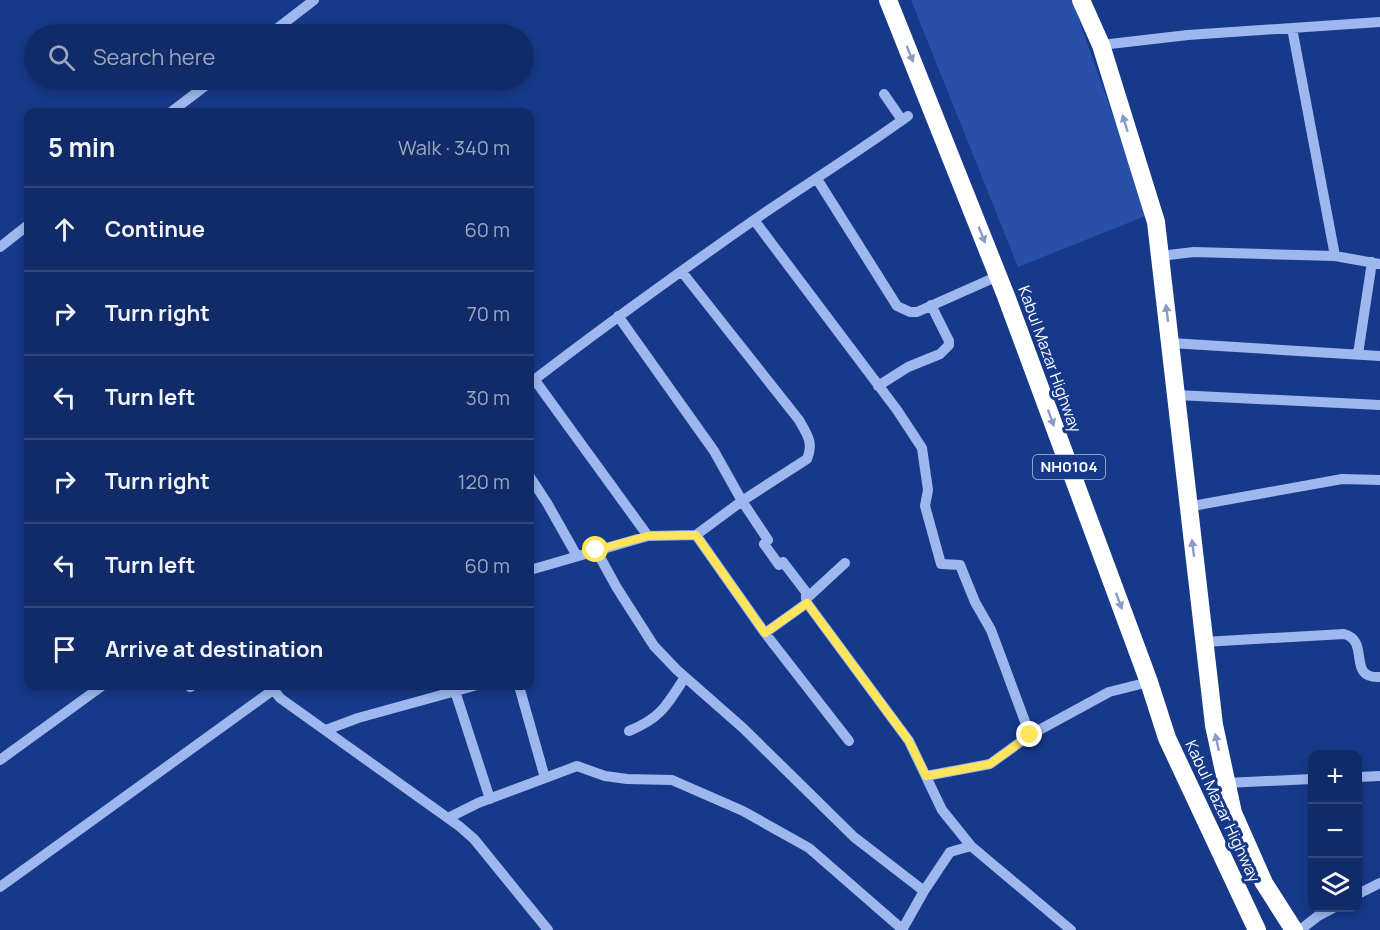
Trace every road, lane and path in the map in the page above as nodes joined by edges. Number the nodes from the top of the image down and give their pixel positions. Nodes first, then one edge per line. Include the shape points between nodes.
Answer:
1 (314, 0) edge
2 (888, 0) edge
3 (1081, 0) edge
4 (1380, 22) edge
5 (283, 24) edge
6 (1292, 28) junction
7 (1101, 45) junction
8 (200, 90) edge
9 (884, 94) dead end
10 (176, 108) edge
11 (817, 179) junction
12 (754, 220) junction
13 (24, 228) edge
14 (0, 248) edge
15 (1160, 256) junction
16 (1335, 256) junction
17 (1376, 263) edge
18 (682, 272) junction
19 (998, 276) junction
20 (932, 305) junction
21 (618, 316) junction
22 (1171, 344) junction
23 (1359, 354) junction
24 (1380, 356) edge
25 (534, 379) edge
26 (534, 384) edge
27 (878, 386) junction
28 (1177, 395) junction
29 (1380, 405) edge
30 (1380, 480) edge
31 (534, 483) edge
32 (742, 501) junction
33 (1187, 507) junction
34 (696, 535) junction
35 (648, 536) junction
36 (596, 550) junction
37 (577, 556) junction
38 (845, 563) dead end
39 (534, 569) edge
40 (806, 601) junction
41 (765, 633) junction
42 (1204, 642) junction
43 (685, 677) junction
44 (1380, 677) edge
45 (1149, 682) junction
46 (96, 690) edge
47 (269, 690) edge
48 (274, 690) edge
49 (459, 690) edge
50 (520, 690) edge
51 (455, 691) junction
52 (326, 730) junction
53 (629, 731) dead end
54 (1030, 735) junction
55 (849, 741) dead end
56 (0, 760) edge
57 (926, 776) junction
58 (1380, 776) edge
59 (1362, 777) edge
60 (545, 778) junction
61 (1308, 779) edge
62 (1226, 783) junction
63 (489, 799) junction
64 (448, 818) junction
65 (971, 846) junction
66 (1380, 883) edge
67 (0, 887) edge
68 (924, 891) junction
69 (1362, 892) edge
70 (1327, 912) edge
71 (902, 929) edge
72 (548, 930) edge
73 (1071, 930) edge
74 (1257, 930) edge
75 (1294, 930) edge
76 (1300, 930) edge

1 - 5 street
2 -> 19 highway, Kabul Mazar Highway / NH0104
3 - 7 highway, Kabul Mazar Highway
4 - 6 street
6 - 7 street via 1188,34
6 - 16 street
15 -> 7 highway, Kabul Mazar Highway via 1156,222
8 - 10 street
9 - 11 street via 905,118
11 - 12 street
11 - 20 street via 897,306 917,312
12 - 18 street
12 - 27 street
13 - 14 street
15 - 16 street via 1194,252
22 -> 15 highway, Kabul Mazar Highway
16 - 17 street
17 - 23 street
18 - 21 street
18 - 32 street via 811,439 807,459
19 - 20 street
19 -> 45 highway, Kabul Mazar Highway / NH0104
20 - 27 street via 949,345 940,354 908,367
21 - 25 street
21 - 32 street via 714,451
22 - 23 street
22 - 28 highway, Kabul Mazar Highway
23 - 24 street
26 - 35 street
27 - 54 street via 922,448 928,490 925,506 941,564 960,565 991,630
28 - 29 street
28 - 33 highway, Kabul Mazar Highway
30 - 33 street via 1342,479
31 - 37 street
32 - 34 street
32 - 40 street via 768,540 764,544 767,550 799,581
42 -> 33 highway, Kabul Mazar Highway
34 - 35 street
34 - 41 street
35 - 36 street
36 - 37 street
36 - 43 street via 654,646
37 - 39 street
38 - 40 street
40 - 41 street
40 - 57 street via 909,741
41 - 55 street
42 - 44 street via 1344,634 1357,642 1363,672
62 -> 42 highway, Kabul Mazar Highway
43 - 53 street via 657,717
43 - 68 street via 854,837
45 - 54 street via 1108,692
45 - 74 highway, Kabul Mazar Highway / NH0104 via 1167,738
46 - 56 street
47 - 67 street
48 - 52 street
49 - 51 street
50 - 60 street
51 - 52 street
51 - 63 street
52 - 64 street
54 - 57 street via 990,764
57 - 65 street via 942,810
58 - 59 street
60 - 63 street
60 - 71 street via 577,766 605,776 672,780 743,811 809,848
61 - 62 street
62 - 75 highway, Kabul Mazar Highway via 1233,813 1264,884
63 - 64 street
64 - 72 street via 474,839
65 - 68 street via 950,852
65 - 73 street
66 - 69 street
68 - 71 street
70 - 76 street

